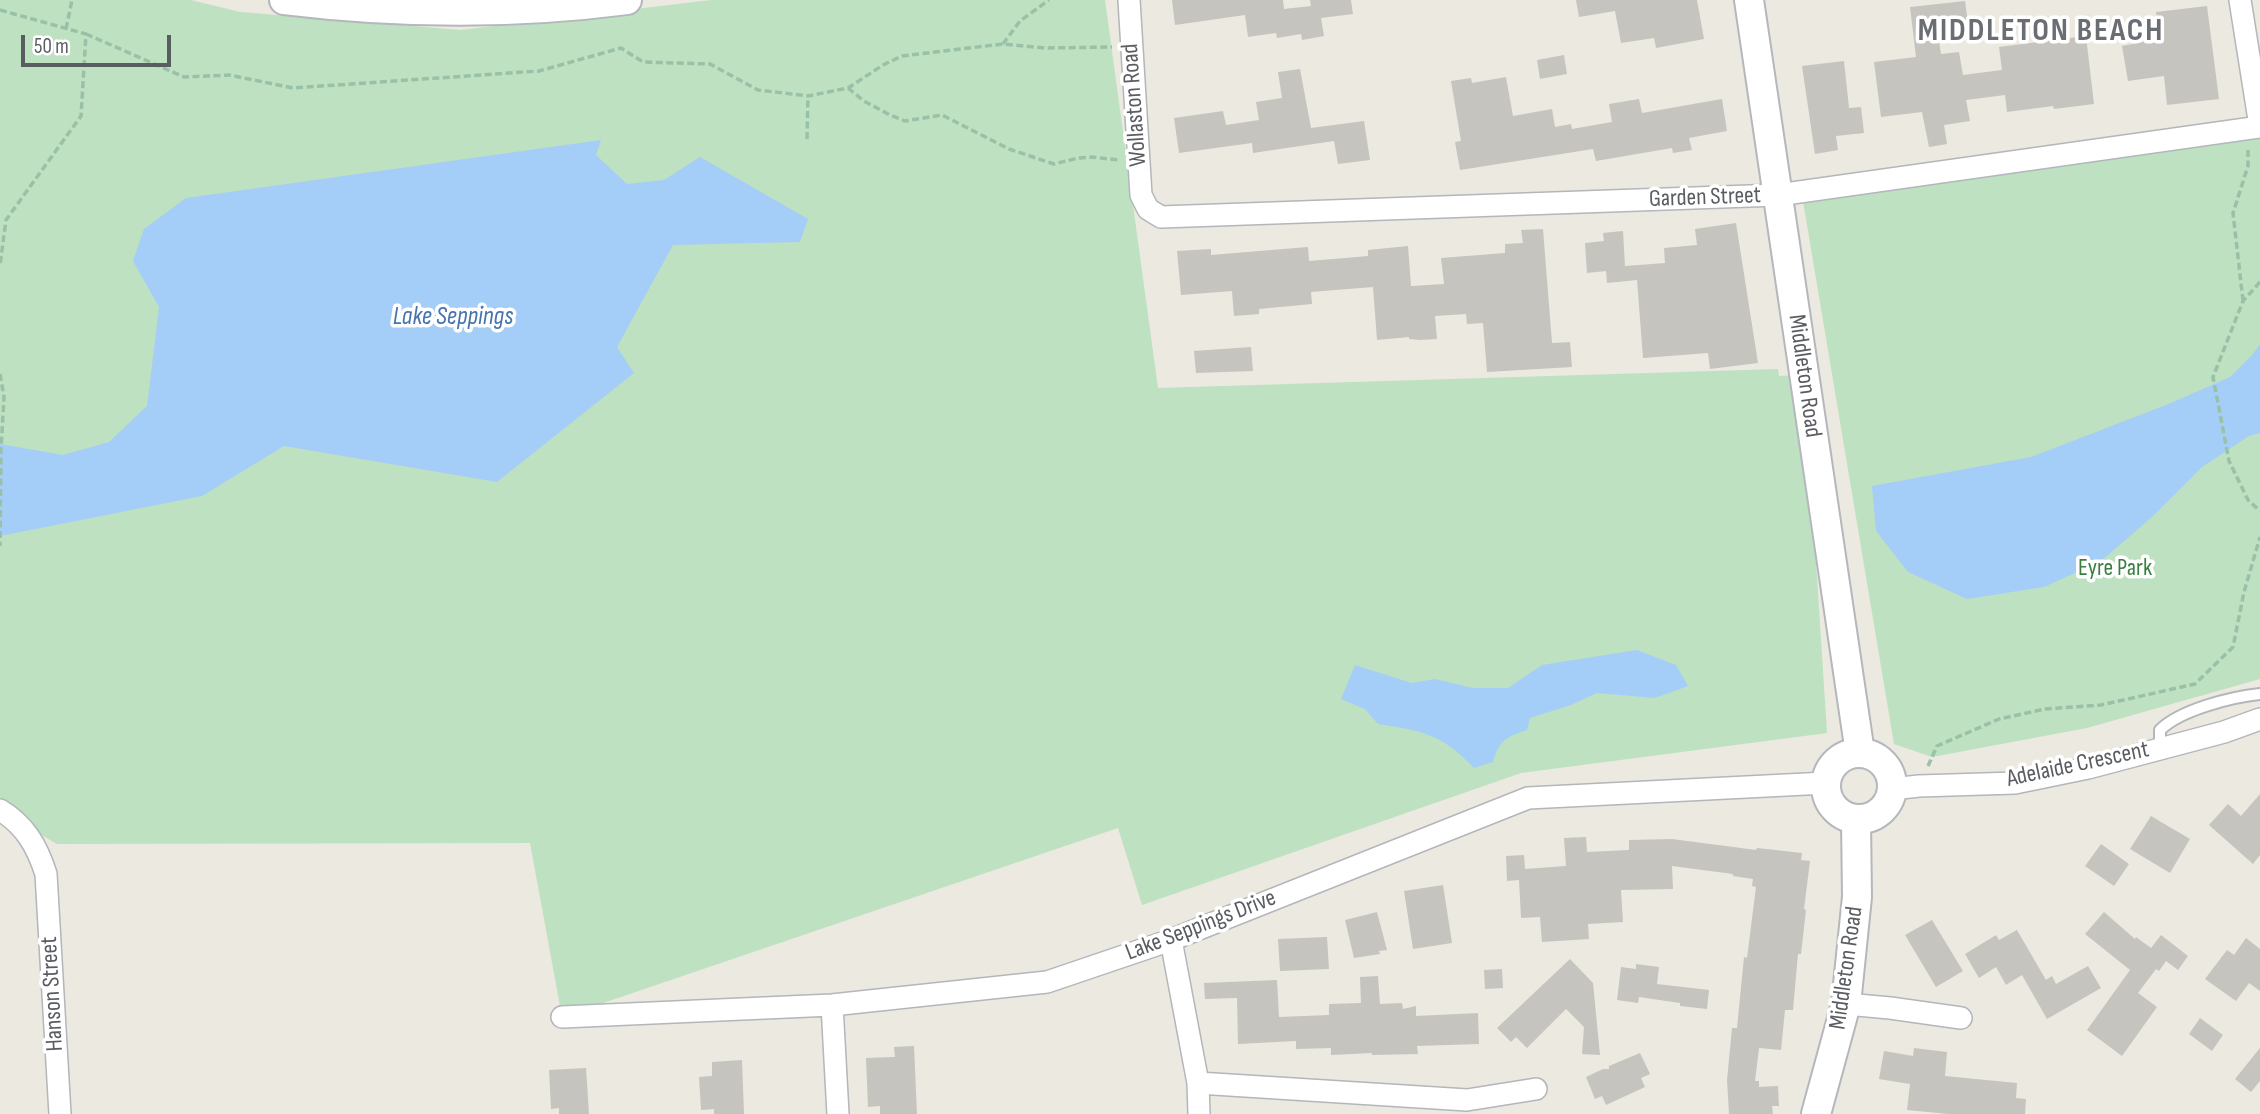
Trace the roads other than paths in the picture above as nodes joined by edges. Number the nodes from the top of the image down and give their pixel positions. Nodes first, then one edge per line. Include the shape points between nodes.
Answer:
1 (284, 0) edge
2 (627, 0) edge
3 (1129, 0) edge
4 (1749, 0) edge
5 (2240, 0) edge
6 (2256, 128) edge
7 (1778, 195) junction
8 (1148, 209) joint
9 (2260, 694) edge
10 (2260, 719) edge
11 (2160, 747) junction
12 (1860, 753) junction
13 (1826, 783) junction
14 (1906, 788) junction
15 (0, 810) edge
16 (1856, 820) junction
17 (1171, 940) junction
18 (1846, 1004) junction
19 (832, 1005) junction
20 (562, 1017) dead end
21 (1961, 1018) dead end
22 (1198, 1083) junction
23 (1536, 1089) dead end
24 (1375, 1105) edge
25 (60, 1114) edge
26 (838, 1114) edge
27 (1199, 1114) edge
28 (1816, 1114) edge

1 - 2 main road via 348,8 456,12
3 - 8 street, Wollaston Road via 1141,195
4 - 7 main road, Middleton Road
5 - 6 street
6 - 7 street, Garden Street
7 - 8 street, Garden Street via 1161,217
7 - 12 main road, Middleton Road
9 - 11 lane via 2169,720 2160,730
10 - 11 street, Adelaide Crescent
11 - 14 street, Adelaide Crescent via 2015,783
12 - 13 main road via 1837,761
12 - 14 main road via 1884,764
13 - 16 main road via 1833,807
13 - 17 street, Lake Seppings Drive via 1528,798
14 - 16 main road via 1880,812
15 - 25 street, Hanson Street via 28,833 46,874
16 - 18 main road, Middleton Road via 1857,897
17 - 19 street, Lake Seppings Drive via 1047,982
17 - 22 street
18 - 21 street
18 - 28 main road, Middleton Road
19 - 20 street, Lake Seppings Drive
19 - 26 street
22 - 24 street
22 - 27 street
23 - 24 street via 1467,1100

